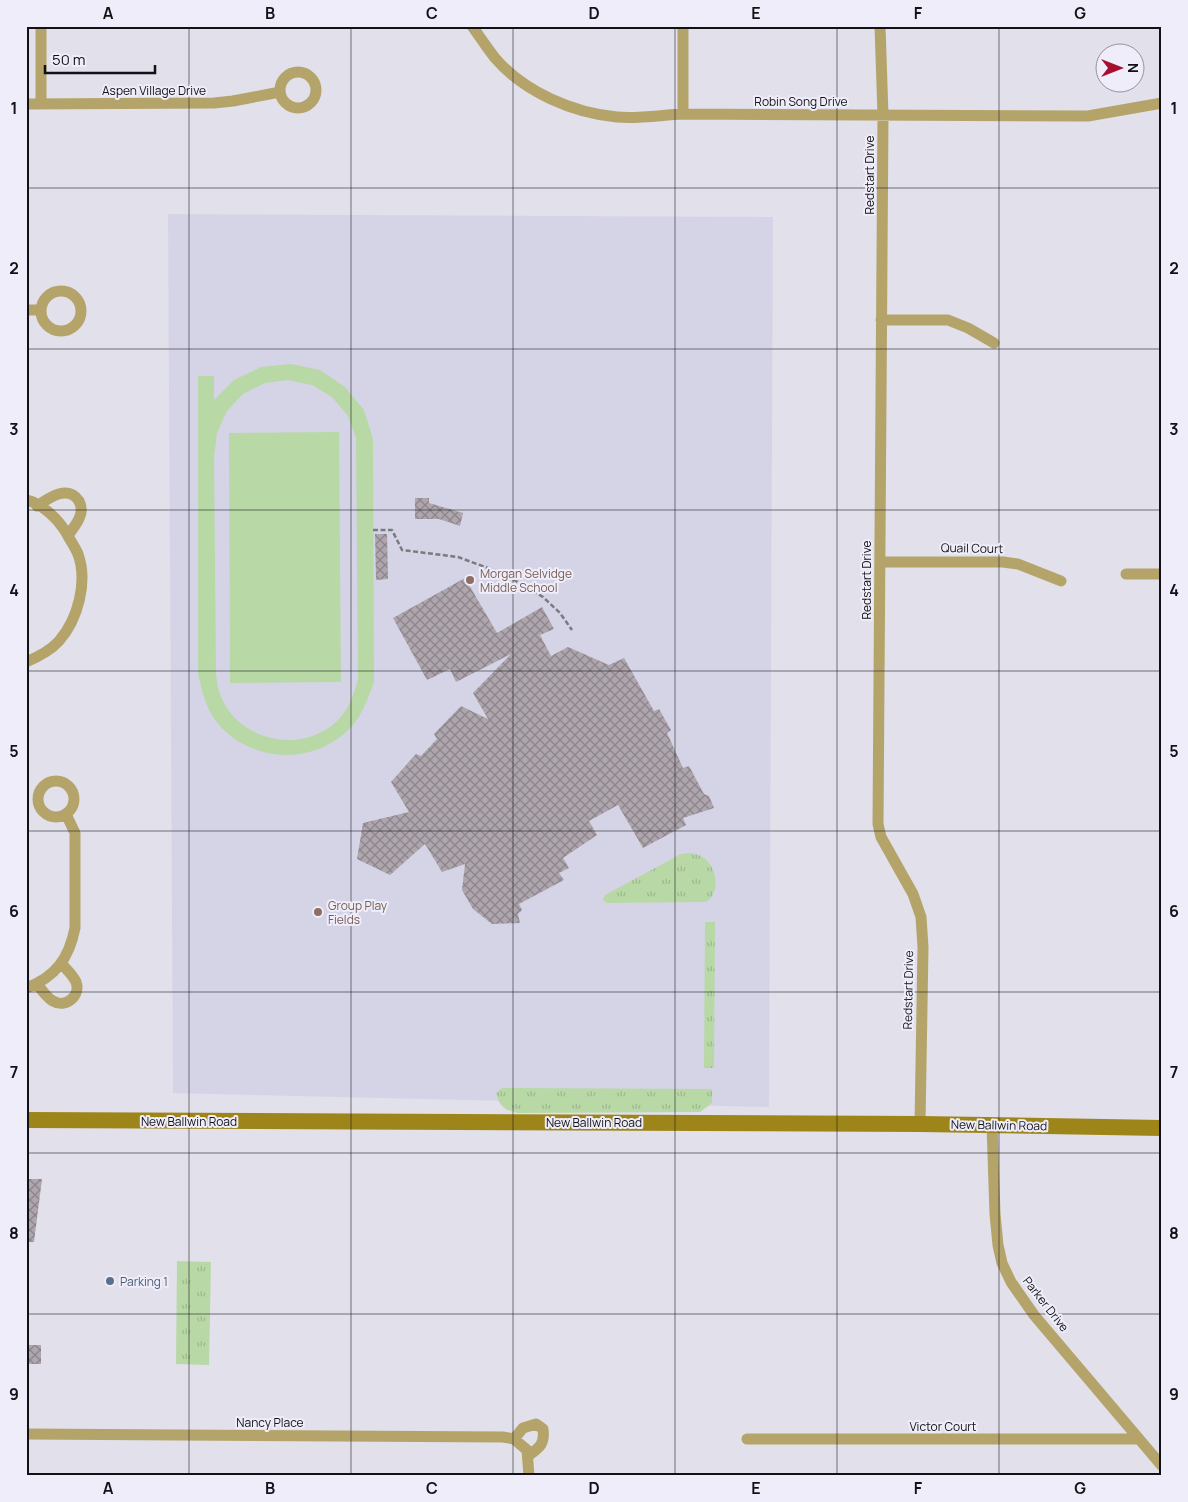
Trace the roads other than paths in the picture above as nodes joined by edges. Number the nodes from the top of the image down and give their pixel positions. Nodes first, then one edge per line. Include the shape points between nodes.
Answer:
1 (41, 26) edge
2 (472, 26) edge
3 (684, 26) edge
4 (880, 26) edge
5 (280, 92) dead end
6 (1162, 103) edge
7 (26, 104) edge
8 (41, 104) junction
9 (683, 114) junction
10 (883, 116) junction
11 (26, 310) edge
12 (41, 310) dead end
13 (881, 320) junction
14 (994, 343) dead end
15 (26, 500) edge
16 (37, 506) junction
17 (68, 536) junction
18 (880, 562) junction
19 (1126, 574) dead end
20 (1162, 574) edge
21 (1061, 582) dead end
22 (26, 662) edge
23 (66, 814) dead end
24 (61, 963) junction
25 (32, 986) edge
26 (26, 1120) edge
27 (920, 1124) junction
28 (992, 1125) junction
29 (1162, 1128) edge
30 (26, 1434) edge
31 (514, 1439) junction
32 (1139, 1439) junction
33 (747, 1440) dead end
34 (528, 1456) junction
35 (1162, 1466) edge
36 (529, 1476) edge

1 - 8 street
2 - 9 street, Robin Song Drive via 495,58 529,88 547,98 618,117
3 - 9 street
4 - 10 street, Redstart Drive
5 - 8 street, Aspen Village Drive via 214,103
6 - 10 street, Robin Song Drive via 1088,116
7 - 8 street, Aspen Village Drive
9 - 10 street, Robin Song Drive
10 - 13 street, Redstart Drive
11 - 12 street
13 - 14 street via 948,320
13 - 18 street, Redstart Drive
15 - 16 street
16 - 17 street via 54,516
16 - 17 street via 59,493 75,497 81,514
17 - 22 street via 78,554 82,577 80,600 72,621 58,642
18 - 21 street, Quail Court via 1003,562 1018,564
18 - 27 street, Redstart Drive via 878,824 921,917
19 - 20 street
23 - 24 street via 75,833 75,928 69,951
24 - 25 street via 49,977
24 - 25 street via 76,982 76,992 70,1001 55,1003
26 - 27 main road, New Ballwin Road
27 - 28 main road, New Ballwin Road
28 - 29 main road, New Ballwin Road
28 - 32 street, Parker Drive via 994,1214 1002,1263 1008,1276 1034,1315
30 - 31 street, Nancy Place
31 - 34 street via 527,1450
31 - 34 street via 523,1428 536,1424 543,1429 544,1439 539,1448
32 - 33 street, Victor Court
32 - 35 street, Parker Drive
34 - 36 street

